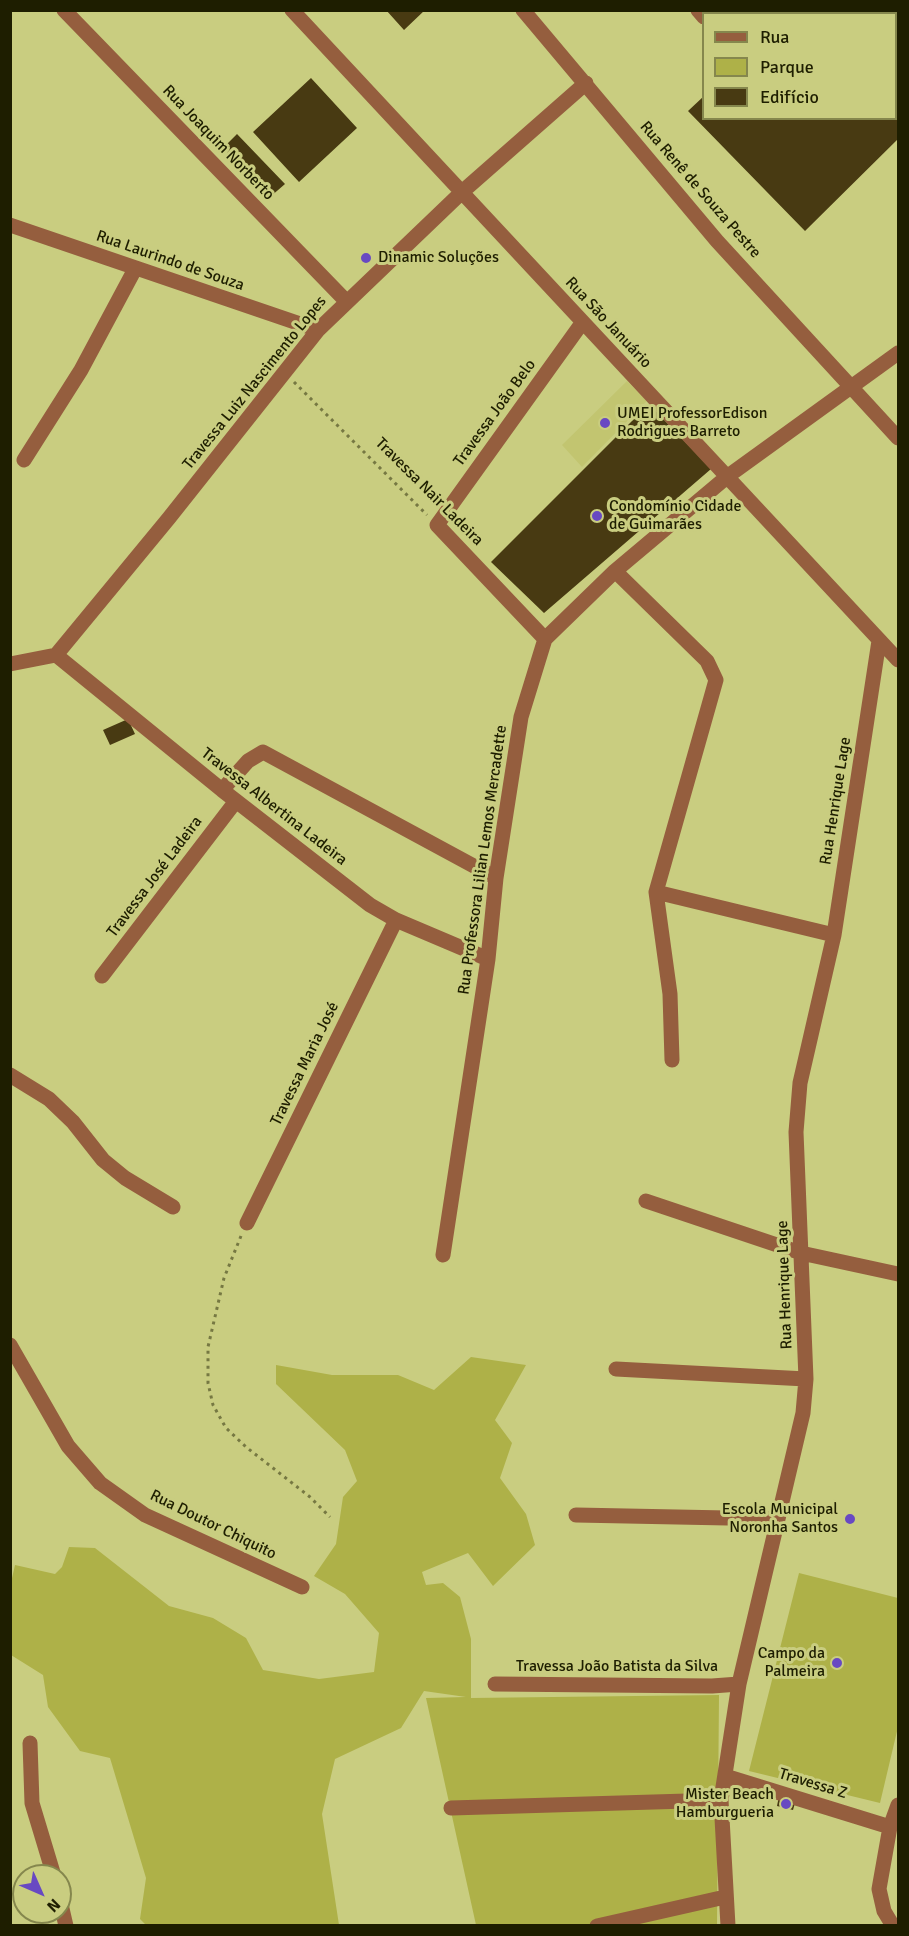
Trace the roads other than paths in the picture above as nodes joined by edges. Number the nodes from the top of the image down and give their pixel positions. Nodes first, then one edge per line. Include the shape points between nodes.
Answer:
1 (64, 10) edge
2 (292, 10) edge
3 (523, 10) edge
4 (586, 83) junction
5 (462, 192) junction
6 (10, 225) edge
7 (135, 269) junction
8 (346, 302) junction
9 (582, 323) junction
10 (318, 330) junction
11 (898, 352) edge
12 (854, 387) junction
13 (898, 438) edge
14 (24, 460) dead end
15 (728, 476) junction
16 (437, 525) joint
17 (615, 571) junction
18 (545, 639) junction
19 (879, 641) junction
20 (56, 655) junction
21 (898, 660) edge
22 (10, 664) edge
23 (222, 790) junction
24 (236, 801) junction
25 (496, 878) junction
26 (657, 892) junction
27 (396, 920) junction
28 (834, 935) junction
29 (488, 958) junction
30 (102, 976) dead end
31 (672, 1060) dead end
32 (10, 1075) edge
33 (646, 1201) dead end
34 (174, 1207) dead end
35 (247, 1223) road end
36 (801, 1252) junction
37 (443, 1255) dead end
38 (898, 1274) edge
39 (10, 1345) edge
40 (616, 1370) dead end
41 (806, 1378) junction
42 (576, 1515) dead end
43 (778, 1519) junction
44 (302, 1587) dead end
45 (495, 1684) dead end
46 (739, 1684) junction
47 (30, 1743) dead end
48 (725, 1776) junction
49 (721, 1800) junction
50 (898, 1805) edge
51 (451, 1808) dead end
52 (890, 1827) junction
53 (50, 1864) edge
54 (725, 1897) junction
55 (597, 1926) edge
56 (728, 1926) edge
57 (893, 1926) edge

1 - 8 street, Rua Joaquim Norberto
2 - 5 street, Rua São Januário
3 - 4 street, Rua Renê de Souza Pestre
4 - 5 street, Travessa Luiz Nascimento Lopes
4 - 12 street, Rua Renê de Souza Pestre via 717,241
5 - 8 street, Travessa Luiz Nascimento Lopes
5 - 9 street, Rua São Januário
6 - 7 street, Rua Laurindo de Souza
7 - 10 street, Rua Laurindo de Souza
7 - 14 street via 81,369
8 - 10 street, Travessa Luiz Nascimento Lopes
9 - 15 street, Rua São Januário
9 - 16 street, Travessa João Belo
10 - 20 street, Travessa Luiz Nascimento Lopes
11 - 12 street, Rua Professora Lilian Lemos Mercadette
12 - 13 street, Rua Renê de Souza Pestre
12 - 15 street, Rua Professora Lilian Lemos Mercadette
15 - 17 street, Rua Professora Lilian Lemos Mercadette
15 - 19 street, Rua São Januário
16 - 18 street, Travessa Nair Ladeira
17 - 18 street, Rua Professora Lilian Lemos Mercadette
17 - 26 street via 707,661 716,680
18 - 25 street, Rua Professora Lilian Lemos Mercadette via 521,717
19 - 21 street, Rua São Januário
19 - 28 street, Rua Henrique Lage
20 - 22 street
20 - 23 street, Travessa Albertina Ladeira
23 - 24 street, Travessa Albertina Ladeira
23 - 25 street via 248,761 263,752
24 - 27 street, Travessa Albertina Ladeira via 370,905
24 - 30 street, Travessa José Ladeira
25 - 29 street, Rua Professora Lilian Lemos Mercadette
26 - 28 street
26 - 31 street via 670,994
27 - 29 street, Travessa Albertina Ladeira
27 - 35 street, Travessa Maria José
28 - 36 street, Rua Henrique Lage via 800,1083 796,1132
29 - 37 street, Rua Professora Lilian Lemos Mercadette
32 - 34 street via 49,1099 103,1160 125,1178
33 - 36 street
36 - 38 street
36 - 41 street, Rua Henrique Lage
39 - 44 street, Rua Doutor Chiquito via 68,1446 100,1483 145,1515
40 - 41 street
41 - 43 street, Rua Henrique Lage via 803,1413
42 - 43 street
43 - 46 street, Rua Henrique Lage
45 - 46 street, Travessa João Batista da Silva
46 - 48 street, Rua Henrique Lage
47 - 53 street via 32,1803
48 - 49 street, Rua Henrique Lage
48 - 52 street, Travessa Z
49 - 51 street
49 - 54 street, Rua Henrique Lage
50 - 52 street
52 - 57 street via 879,1889
54 - 55 street
54 - 56 street, Rua Henrique Lage

